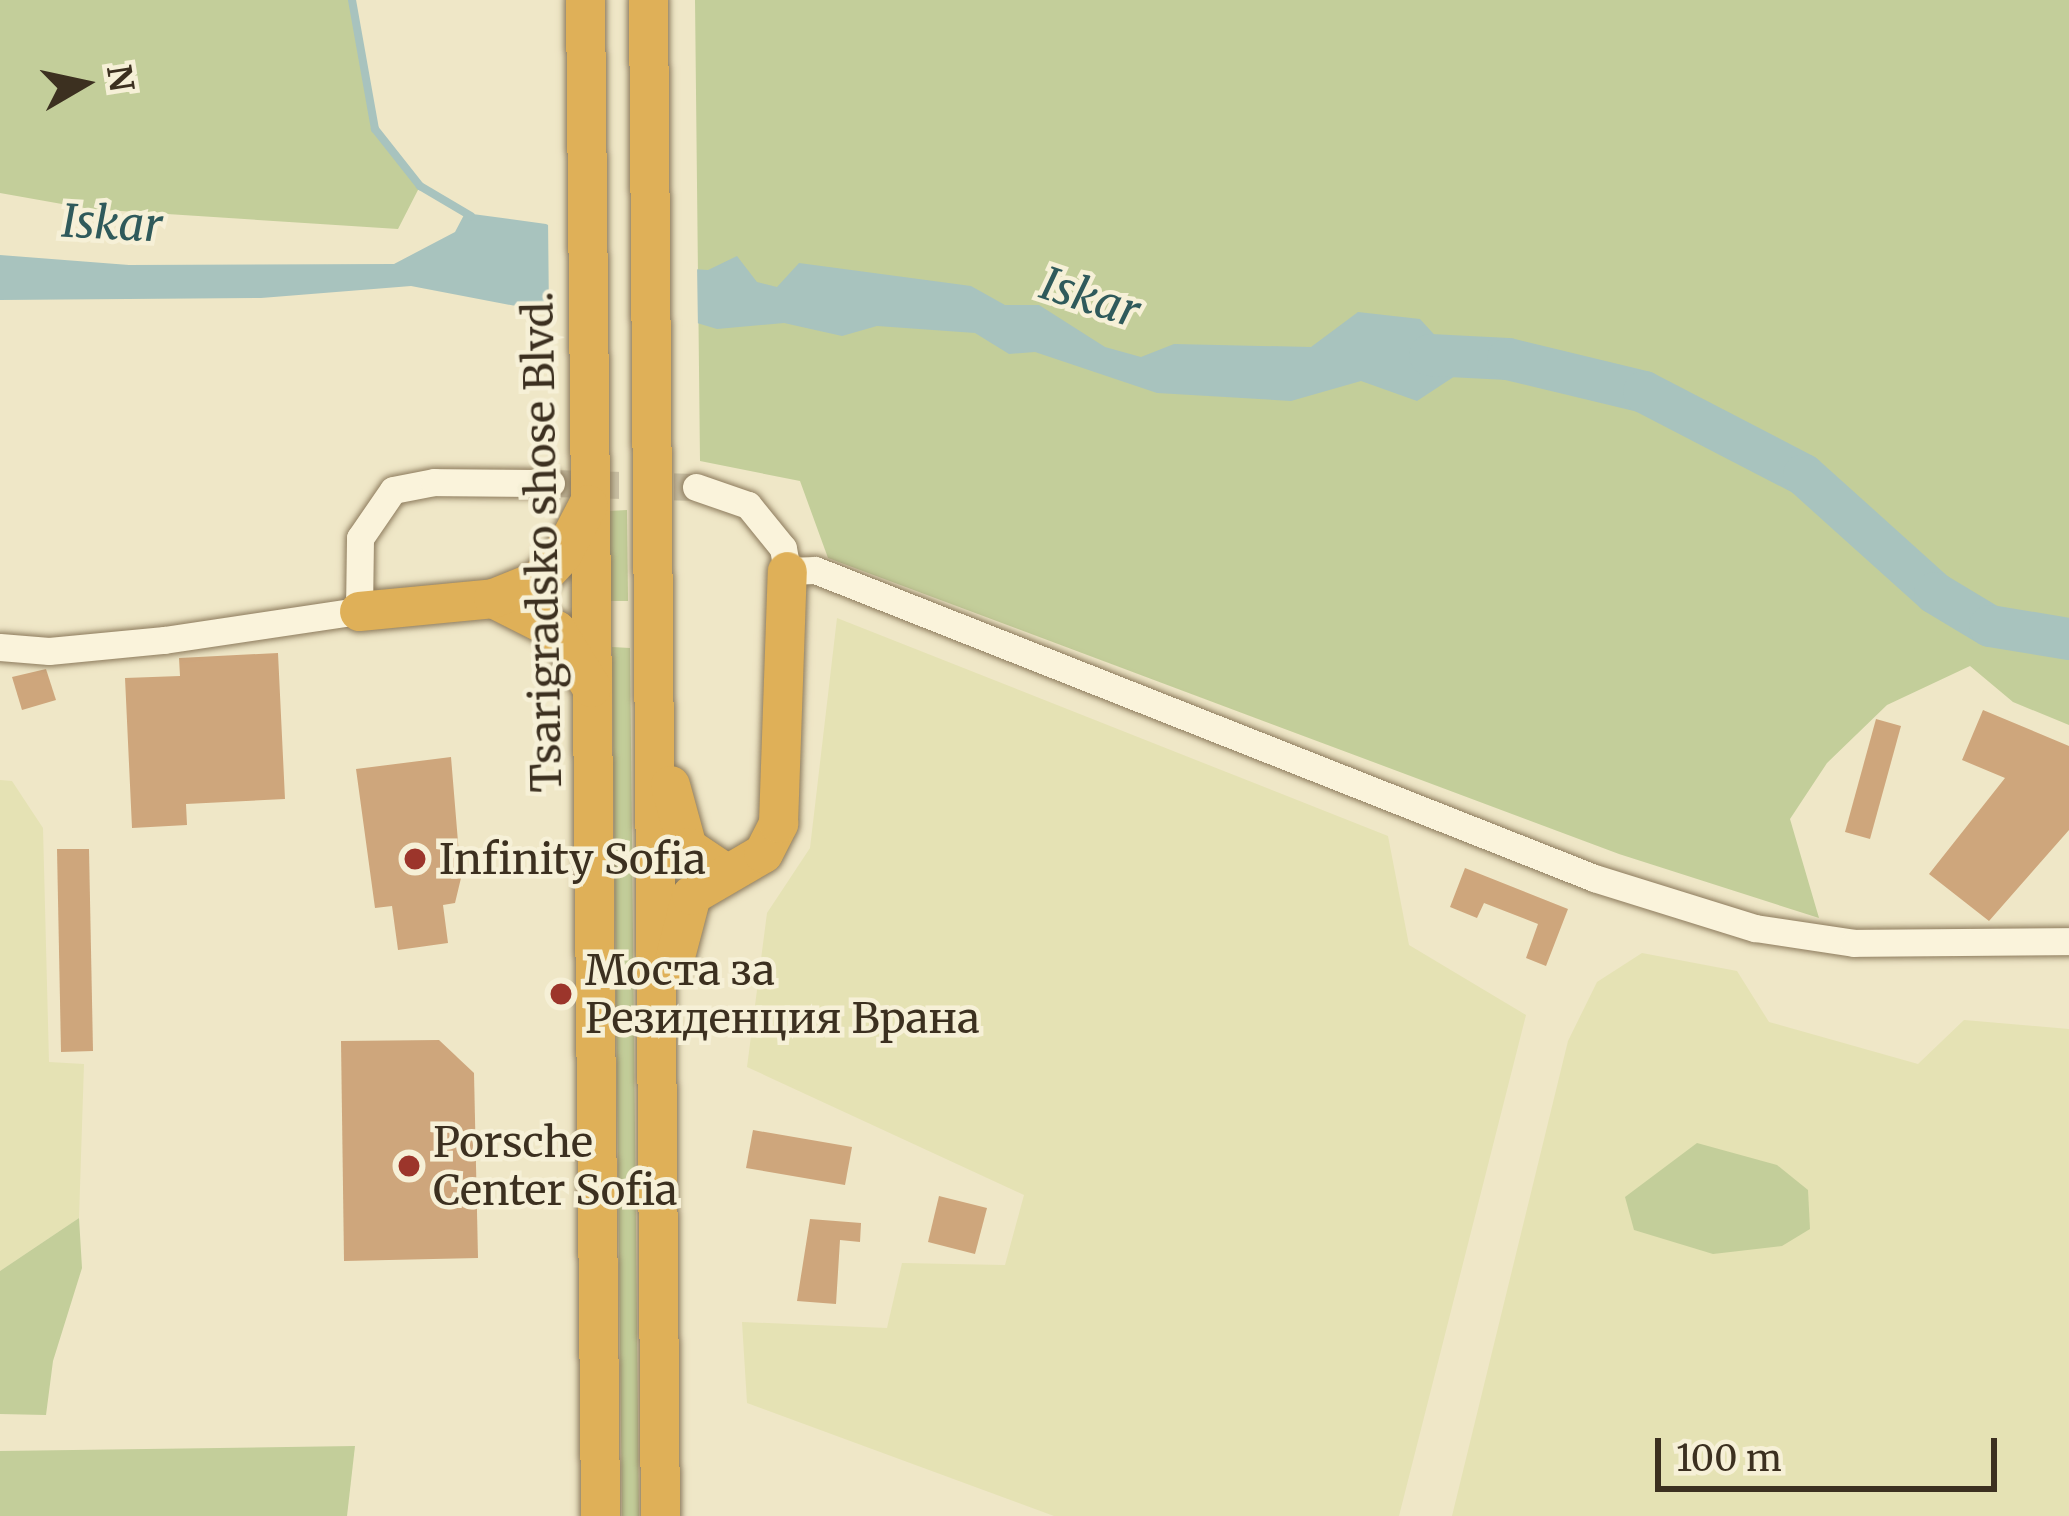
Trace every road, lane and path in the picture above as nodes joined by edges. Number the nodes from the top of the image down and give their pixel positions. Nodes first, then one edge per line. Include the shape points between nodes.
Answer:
1 (585, 0) edge
2 (648, 0) edge
3 (551, 483) tunnel mouth
4 (696, 488) tunnel mouth
5 (590, 499) junction
6 (787, 571) junction
7 (493, 598) junction
8 (359, 611) junction
9 (0, 647) edge
10 (592, 690) junction
11 (654, 708) junction
12 (724, 871) junction
13 (2069, 941) edge
14 (658, 1084) junction
15 (600, 1516) edge
16 (660, 1516) edge

1 - 5 highway, Tsarigradsko shose Blvd.
2 - 11 highway
3 - 8 street via 434,482 393,490 360,538
4 - 6 street via 748,505 783,548
5 - 7 highway via 550,568
5 - 10 highway, Tsarigradsko shose Blvd.
6 - 12 highway via 778,823 763,853
6 - 13 street via 815,571 1594,878 1755,928 1905,946
7 - 8 highway
7 - 10 highway via 556,630
8 - 9 street via 95,647
10 - 15 highway, Tsarigradsko shose Blvd.
11 - 12 highway via 681,834 696,857
11 - 14 highway
12 - 14 highway via 691,895 680,917
14 - 16 highway

